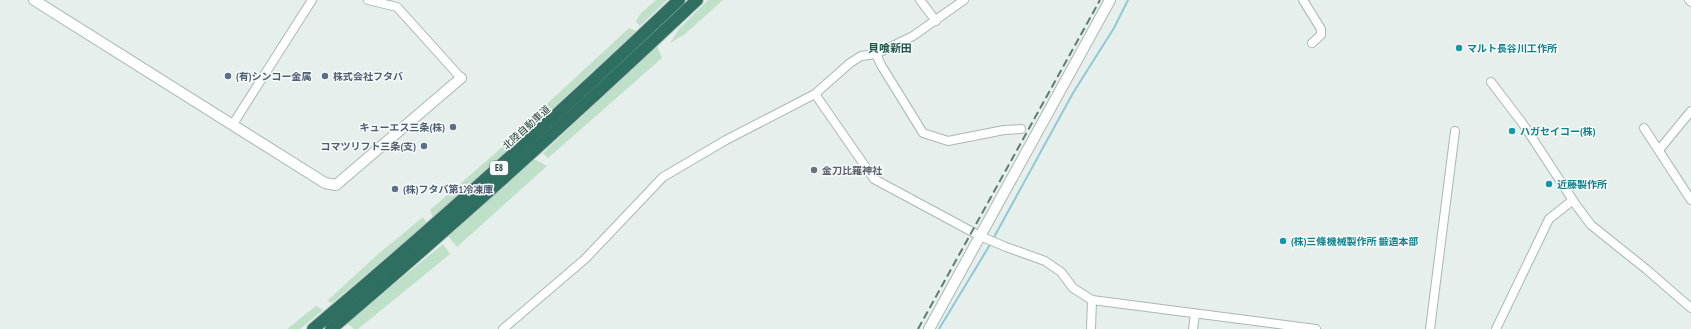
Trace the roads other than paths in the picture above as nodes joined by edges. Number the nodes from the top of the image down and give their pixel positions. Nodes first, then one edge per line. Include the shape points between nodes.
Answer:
1 (34, 0) edge
2 (312, 0) edge
3 (368, 0) edge
4 (679, 0) edge
5 (697, 0) edge
6 (920, 0) edge
7 (964, 0) edge
8 (1110, 0) edge
9 (1303, 0) edge
10 (936, 21) junction
11 (1312, 43) dead end
12 (876, 54) junction
13 (461, 78) joint
14 (1491, 82) dead end
15 (815, 94) junction
16 (1691, 111) edge
17 (233, 124) junction
18 (1644, 128) dead end
19 (1021, 129) dead end
20 (1455, 131) dead end
21 (1659, 150) junction
22 (1573, 200) junction
23 (1691, 200) edge
24 (980, 236) junction
25 (1092, 300) junction
26 (1691, 308) edge
27 (1195, 314) junction
28 (313, 329) edge
29 (331, 329) edge
30 (503, 329) edge
31 (929, 329) edge
32 (1091, 329) edge
33 (1193, 329) edge
34 (1316, 329) edge
35 (1430, 329) edge
36 (1496, 329) edge

1 - 17 street
2 - 17 street
3 - 13 street via 397,7
4 - 28 highway, 北陸自動車道 / E8 via 552,120
5 - 29 highway, E8 via 503,180
6 - 10 street
7 - 10 street
8 - 24 street
9 - 11 street via 1321,29 1321,35
10 - 12 street via 914,36
12 - 15 street via 861,56 850,63
12 - 19 street via 923,133 948,141
13 - 17 street via 336,185 325,183
14 - 22 street via 1523,124
15 - 24 street via 874,179
15 - 30 street via 726,140 663,177 585,258
16 - 21 street
18 - 21 street
20 - 35 street
21 - 23 street
22 - 26 street via 1591,225 1646,268
22 - 36 street via 1549,219
24 - 25 street via 1045,261 1061,272 1073,288
24 - 31 street
25 - 27 street
25 - 32 street
27 - 33 street
27 - 34 street

